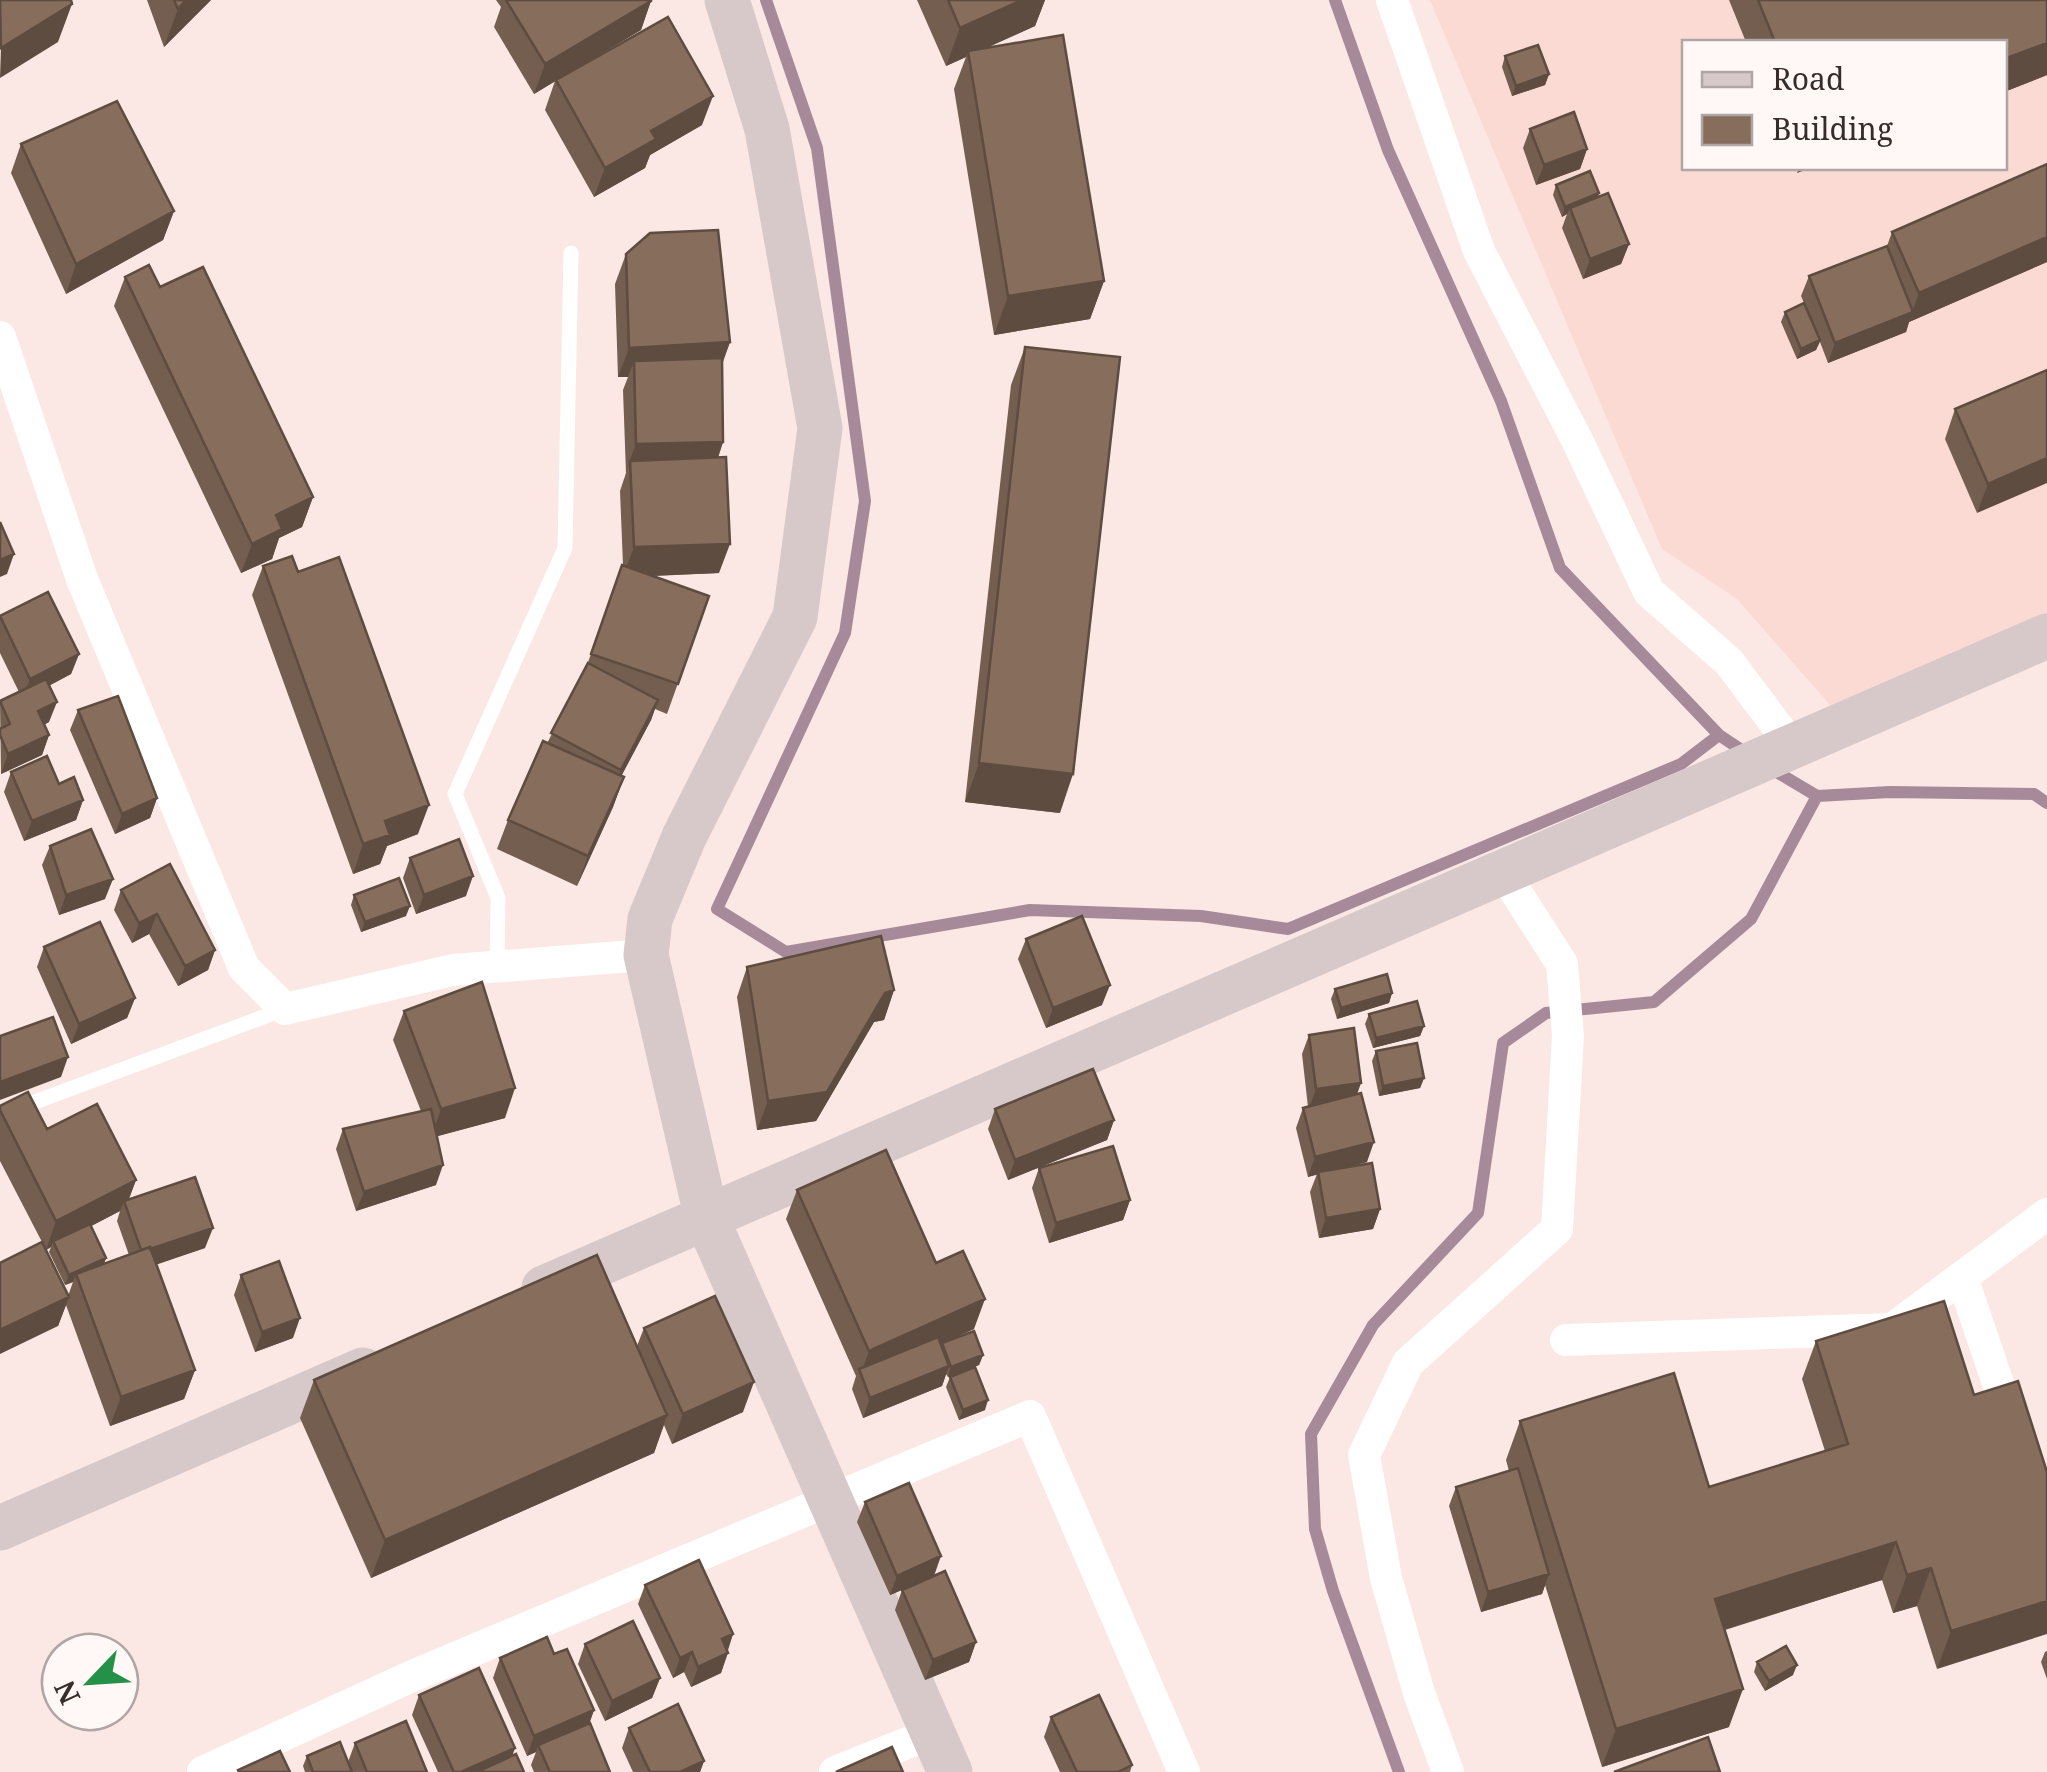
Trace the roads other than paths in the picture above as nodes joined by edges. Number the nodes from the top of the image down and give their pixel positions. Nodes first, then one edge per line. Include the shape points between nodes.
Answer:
1 (727, 0) edge
2 (1392, 0) edge
3 (571, 253) dead end
4 (0, 336) edge
5 (2047, 636) edge
6 (1792, 746) junction
7 (1503, 872) junction
8 (646, 955) junction
9 (498, 966) junction
10 (284, 1009) junction
11 (0, 1115) edge
12 (2047, 1214) edge
13 (706, 1219) junction
14 (1962, 1277) junction
15 (508, 1304) edge
16 (1566, 1340) dead end
17 (408, 1350) edge
18 (2023, 1457) edge
19 (830, 1500) junction
20 (0, 1528) edge
21 (941, 1752) edge
22 (203, 1772) edge
23 (835, 1772) edge
24 (1184, 1772) edge
25 (1448, 1772) edge

1 - 8 street via 767,129 820,428 795,617 684,837 650,919
2 - 6 street via 1479,250 1650,592 1729,662
3 - 9 lane via 564,548 455,794 498,898
4 - 10 street via 82,579 244,968
5 - 6 street
6 - 7 street
7 - 13 street
7 - 25 street via 1562,964 1568,1036 1556,1228 1408,1363 1364,1456 1386,1578
8 - 9 street
8 - 13 street
9 - 10 street
10 - 11 lane
12 - 14 street
13 - 15 street
13 - 19 street
14 - 16 street via 1892,1329
14 - 18 street
17 - 20 street
19 - 21 street
19 - 22 street
19 - 24 street via 1030,1416
21 - 23 street

